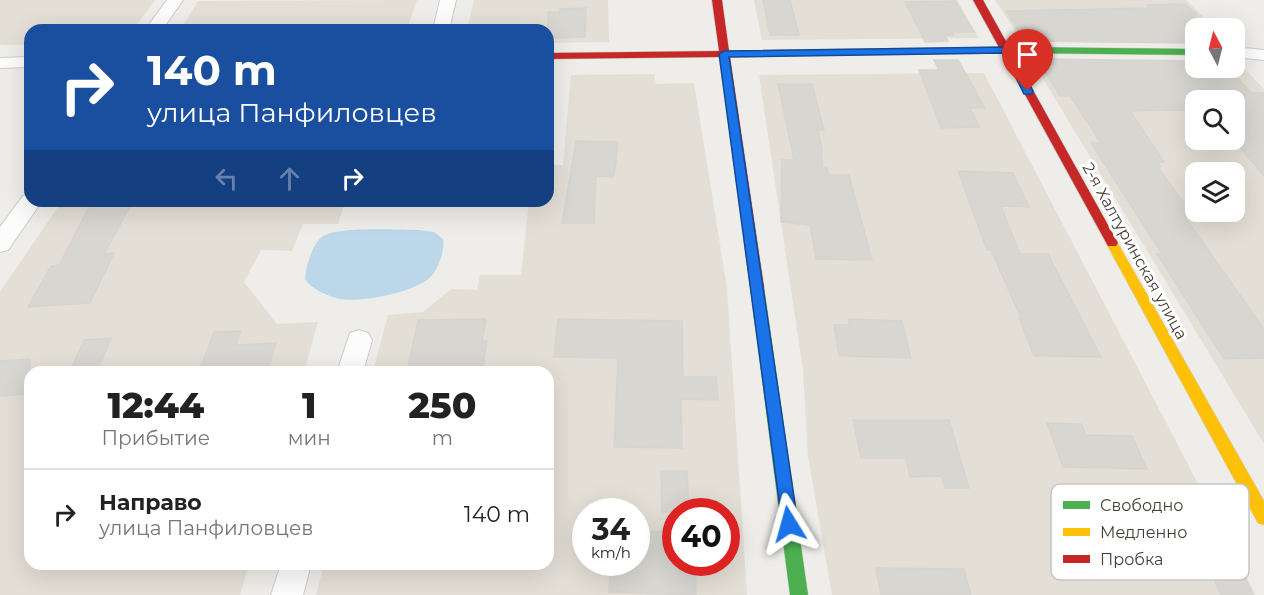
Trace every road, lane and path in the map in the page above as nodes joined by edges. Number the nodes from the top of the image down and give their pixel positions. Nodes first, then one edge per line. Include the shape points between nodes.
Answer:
1 (175, 0) edge
2 (448, 0) edge
3 (717, 0) edge
4 (978, 0) edge
5 (157, 24) edge
6 (442, 24) edge
7 (1007, 50) junction
8 (1185, 52) edge
9 (724, 54) junction
10 (554, 56) edge
11 (24, 62) edge
12 (0, 63) edge
13 (27, 207) edge
14 (0, 244) edge
15 (359, 340) dead end
16 (352, 366) edge
17 (1245, 484) edge
18 (1249, 491) edge
19 (1264, 518) edge
20 (294, 570) edge
21 (287, 595) edge
22 (799, 595) edge

1 - 5 street
2 - 6 street
3 - 9 street
4 - 7 street, 2-я Халтуринская улица
7 - 8 street
7 - 9 street
7 - 17 street, 2-я Халтуринская улица
9 - 10 street
9 - 22 street
11 - 12 street
13 - 14 street
15 - 16 street
18 - 19 street, 2-я Халтуринская улица
20 - 21 street

